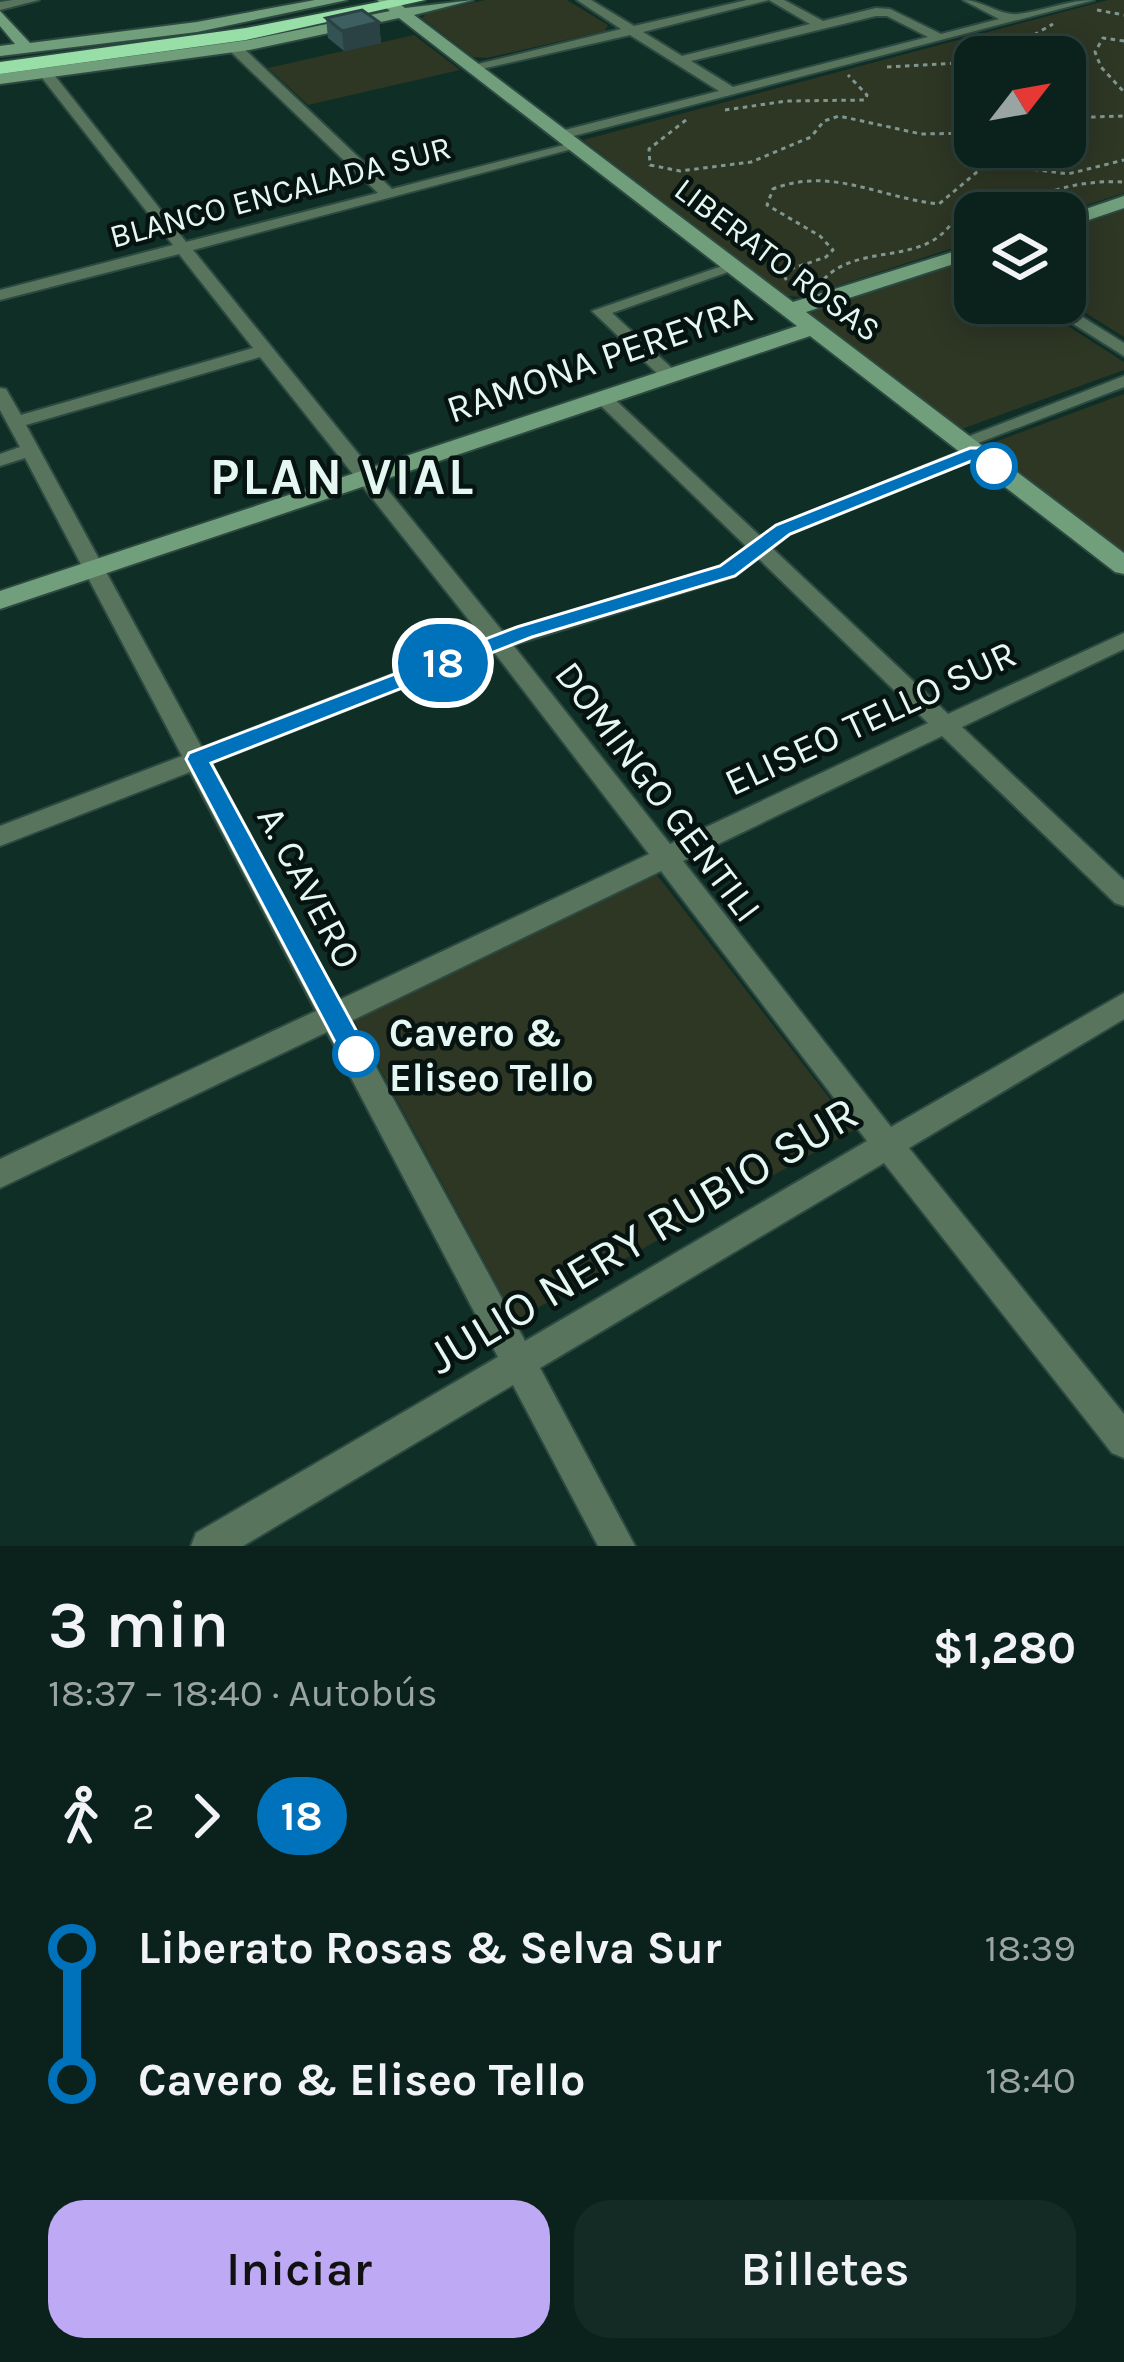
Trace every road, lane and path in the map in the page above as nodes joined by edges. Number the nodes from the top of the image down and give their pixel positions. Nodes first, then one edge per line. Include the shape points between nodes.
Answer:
1 (33, 0) edge
2 (339, 0) edge
3 (465, 0) edge
4 (583, 0) edge
5 (763, 0) edge
6 (776, 0) edge
7 (969, 0) edge
8 (396, 3) edge
9 (1088, 5) edge
10 (0, 6) edge
11 (1124, 15) edge
12 (0, 16) edge
13 (1061, 19) dead end
14 (1011, 20) junction
15 (231, 21) junction
16 (821, 25) junction
17 (632, 30) junction
18 (1031, 36) edge
19 (940, 38) junction
20 (1124, 41) edge
21 (234, 47) junction
22 (26, 48) junction
23 (0, 51) edge
24 (170, 57) junction
25 (680, 60) junction
26 (954, 63) edge
27 (473, 67) junction
28 (876, 68) dead end
29 (857, 69) dead end
30 (0, 71) edge
31 (46, 74) junction
32 (731, 92) junction
33 (1124, 92) edge
34 (719, 110) dead end
35 (696, 114) dead end
36 (1086, 115) edge
37 (1124, 116) edge
38 (954, 133) edge
39 (569, 140) junction
40 (1124, 160) edge
41 (1124, 182) edge
42 (1056, 192) edge
43 (388, 194) junction
44 (1124, 202) edge
45 (1086, 215) edge
46 (954, 220) edge
47 (183, 248) junction
48 (954, 259) edge
49 (734, 267) junction
50 (818, 284) dead end
51 (809, 286) dead end
52 (0, 296) edge
53 (791, 310) junction
54 (1081, 324) edge
55 (813, 328) junction
56 (263, 351) junction
57 (1124, 351) edge
58 (670, 376) junction
59 (1124, 382) edge
60 (602, 398) junction
61 (5, 404) edge
62 (969, 447) junction
63 (31, 451) junction
64 (0, 460) edge
65 (364, 478) junction
66 (760, 549) junction
67 (1124, 566) edge
68 (95, 568) junction
69 (0, 601) edge
70 (1124, 640) edge
71 (498, 642) junction
72 (945, 725) junction
73 (197, 759) junction
74 (0, 836) edge
75 (666, 858) junction
76 (1124, 896) edge
77 (1124, 1005) edge
78 (335, 1015) junction
79 (887, 1144) junction
80 (0, 1174) edge
81 (519, 1362) junction
82 (1124, 1441) edge
83 (209, 1546) edge
84 (617, 1546) edge

1 - 10 street
2 - 15 street
3 - 8 street
4 - 17 street
5 - 17 street
6 - 16 street
7 - 14 street
8 - 21 street
8 - 27 street, LIBERATO ROSAS
8 - 30 highway
9 - 11 path
9 - 14 street, BLANCO ENCALADA SUR
12 - 22 street
13 - 18 path
14 - 19 street, BLANCO ENCALADA SUR
15 - 22 street
15 - 30 highway
16 - 19 street via 884,12
16 - 25 street
17 - 25 street
17 - 27 street
19 - 32 street, BLANCO ENCALADA SUR
20 - 33 path via 1105,37 1095,52
21 - 24 street
21 - 43 street
22 - 23 street
24 - 30 highway
24 - 31 street
25 - 32 street
26 - 28 path
27 - 39 street, LIBERATO ROSAS
29 - 34 path via 848,76 867,95 860,102
30 - 31 street
31 - 47 street, DOMINGO GENTILI
32 - 39 street, BLANCO ENCALADA SUR
35 - 38 path via 652,146 650,165 680,171 760,160 839,116
36 - 37 path
39 - 43 street, BLANCO ENCALADA SUR
39 - 49 street, LIBERATO ROSAS
40 - 51 path via 1070,175 988,166 939,204 839,179 791,180 772,190 767,206 832,245 826,257 782,272
41 - 42 path via 1096,180
43 - 47 street, BLANCO ENCALADA SUR
44 - 45 street
46 - 50 path via 946,233 905,253 840,263
47 - 52 street, BLANCO ENCALADA SUR
47 - 56 street, DOMINGO GENTILI
48 - 53 street
49 - 53 street, LIBERATO ROSAS
49 - 58 street via 600,311
53 - 55 street, LIBERATO ROSAS
54 - 57 street
55 - 58 street, RAMONA PEREYRA
55 - 62 street, LIBERATO ROSAS
56 - 61 street
56 - 65 street, DOMINGO GENTILI
58 - 60 street, RAMONA PEREYRA
59 - 62 street
60 - 65 street, RAMONA PEREYRA
60 - 66 street
61 - 63 street, A. CAVERO
62 - 66 street via 783,530
62 - 67 street, LIBERATO ROSAS
63 - 64 street
63 - 68 street, A. CAVERO
65 - 68 street, RAMONA PEREYRA
65 - 71 street, DOMINGO GENTILI
66 - 71 street via 721,573
66 - 72 street
68 - 69 street, RAMONA PEREYRA
68 - 73 street, A. CAVERO
70 - 72 street, ELISEO TELLO SUR
71 - 73 street
71 - 75 street, DOMINGO GENTILI
72 - 75 street, ELISEO TELLO SUR
72 - 76 street
73 - 74 street
73 - 78 street, A. CAVERO
75 - 78 street, ELISEO TELLO SUR
75 - 79 street, DOMINGO GENTILI
77 - 79 street, JULIO NERY RUBIO SUR
78 - 80 street, ELISEO TELLO SUR
78 - 81 street, A. CAVERO
79 - 81 street, JULIO NERY RUBIO SUR
79 - 82 street, DOMINGO GENTILI
81 - 83 street, JULIO NERY RUBIO SUR
81 - 84 street, A. CAVERO

